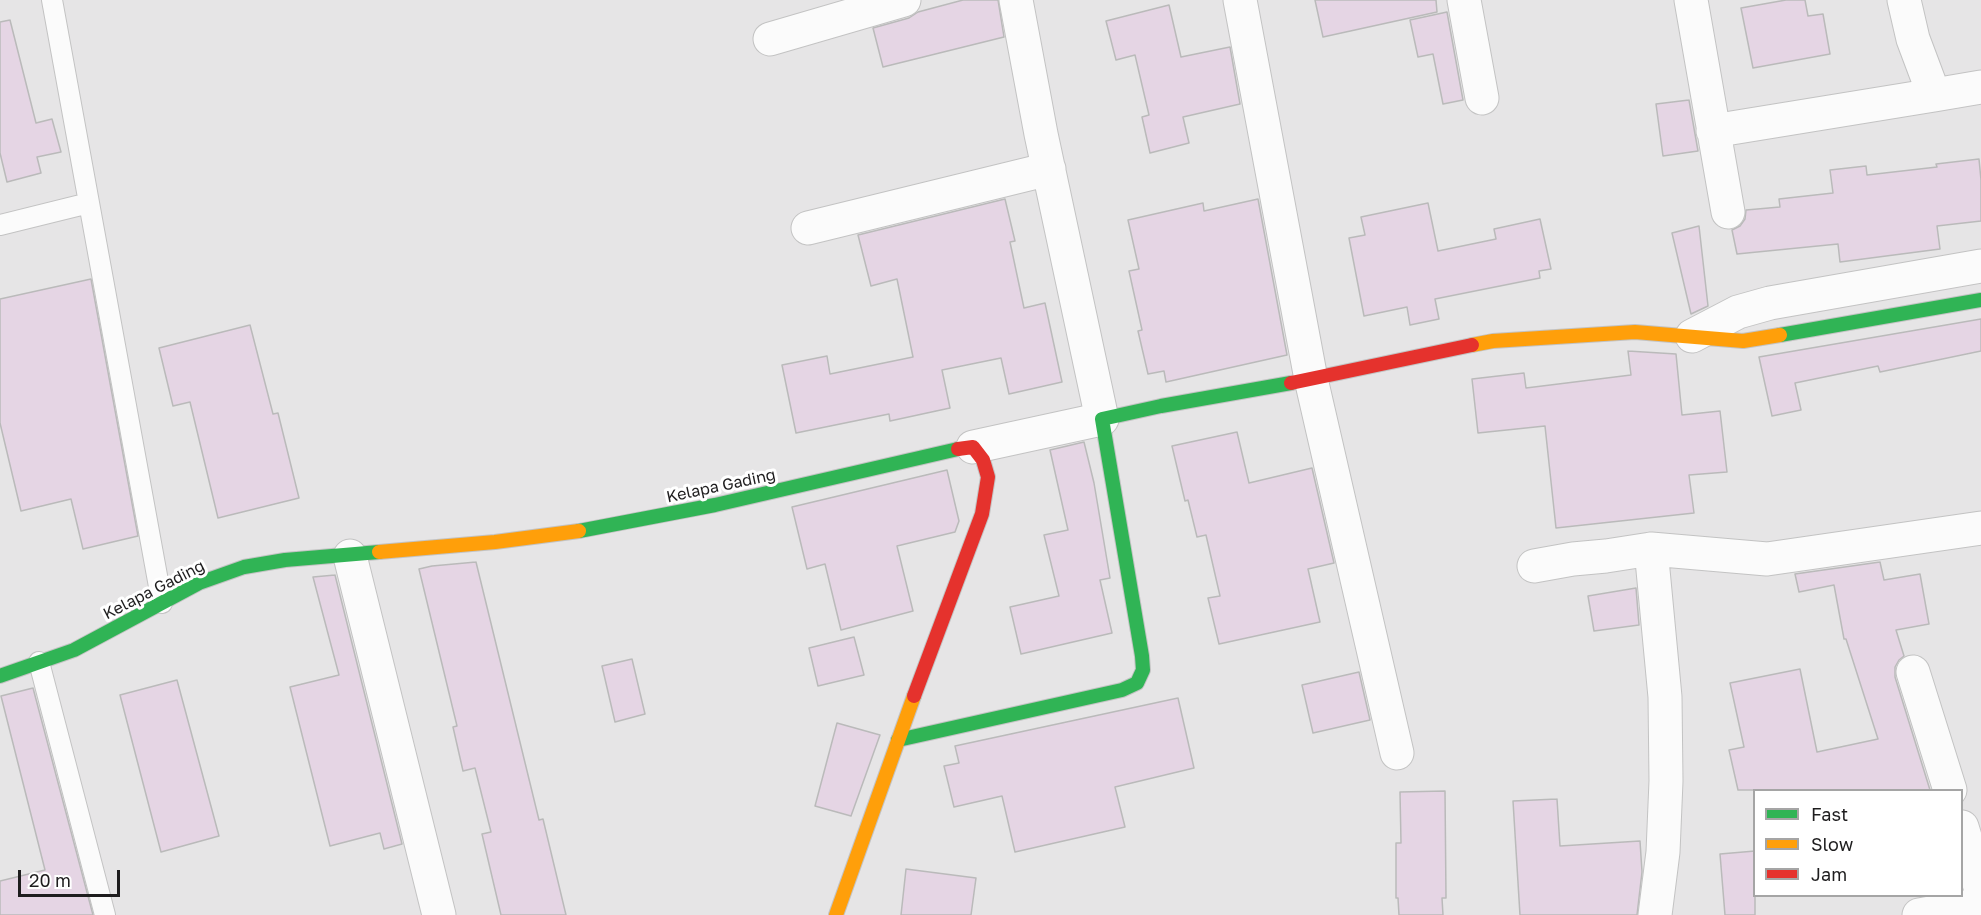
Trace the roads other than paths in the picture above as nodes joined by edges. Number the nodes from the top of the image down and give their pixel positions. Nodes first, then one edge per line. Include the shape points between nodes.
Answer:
1 (52, 0) edge
2 (904, 0) edge
3 (1016, 0) edge
4 (1240, 0) edge
5 (1464, 0) edge
6 (1691, 0) edge
7 (1904, 0) edge
8 (770, 39) dead end
9 (1981, 87) edge
10 (1934, 95) junction
11 (1482, 98) dead end
12 (1713, 132) junction
13 (1049, 169) junction
14 (89, 203) junction
15 (1728, 212) dead end
16 (0, 225) edge
17 (808, 228) dead end
18 (1981, 266) edge
19 (1981, 300) edge
20 (1692, 336) junction
21 (1311, 379) junction
22 (1102, 418) junction
23 (973, 447) junction
24 (1981, 528) edge
25 (1651, 549) junction
26 (350, 556) junction
27 (1534, 566) dead end
28 (162, 603) junction
29 (39, 662) junction
30 (1913, 672) dead end
31 (0, 676) edge
32 (898, 740) junction
33 (1398, 753) dead end
34 (1950, 789) edge
35 (1963, 830) edge
36 (1981, 890) edge
37 (1981, 904) edge
38 (105, 915) edge
39 (439, 915) edge
40 (836, 915) edge
41 (1655, 915) edge
42 (1919, 915) edge

1 - 14 lane
2 - 8 street
3 - 13 street
4 - 21 street
5 - 11 street
6 - 12 street
7 - 10 street via 1913,39
9 - 10 street
10 - 12 street
12 - 15 street
13 - 17 street
13 - 22 street
14 - 16 lane
14 - 28 lane
18 - 20 street via 1770,303 1738,312
19 - 20 street via 1743,340
20 - 21 street via 1635,332 1493,341
21 - 22 street
21 - 33 street
22 - 23 street
22 - 32 street via 1143,656 1143,670 1137,682 1122,690
23 - 26 street, Kelapa Gading via 580,531
23 - 32 street via 983,460 988,477 982,514
24 - 25 street via 1767,559
25 - 27 street
25 - 41 street via 1665,697 1666,781
26 - 28 street, Kelapa Gading via 244,567 199,583
26 - 39 street
28 - 29 street, Kelapa Gading via 74,650
29 - 31 street, Kelapa Gading
29 - 38 lane
30 - 34 street
32 - 40 street
35 - 36 street
37 - 42 street

